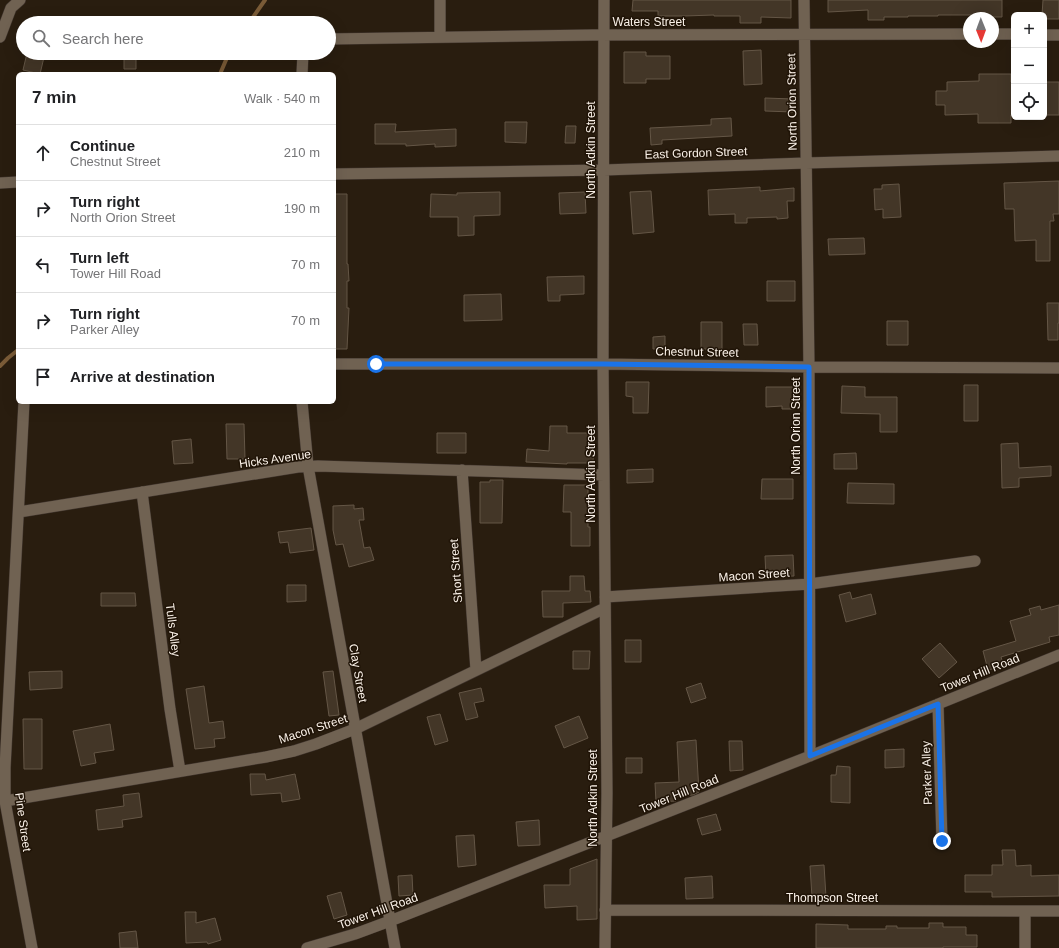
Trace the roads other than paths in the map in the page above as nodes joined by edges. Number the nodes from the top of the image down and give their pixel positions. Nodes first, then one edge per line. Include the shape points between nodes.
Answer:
1 (20, 0) edge
2 (440, 0) edge
3 (604, 0) edge
4 (804, 0) edge
5 (804, 34) junction
6 (963, 34) edge
7 (999, 34) edge
8 (1011, 34) edge
9 (1047, 34) edge
10 (1059, 34) edge
11 (604, 35) junction
12 (440, 36) junction
13 (0, 37) edge
14 (336, 38) edge
15 (303, 60) edge
16 (302, 72) edge
17 (1059, 156) edge
18 (806, 163) junction
19 (604, 170) junction
20 (336, 174) edge
21 (16, 182) edge
22 (0, 183) edge
23 (336, 364) edge
24 (603, 364) junction
25 (809, 367) junction
26 (1059, 368) edge
27 (24, 404) edge
28 (302, 404) edge
29 (308, 466) junction
30 (462, 470) junction
31 (604, 475) junction
32 (142, 492) junction
33 (19, 512) junction
34 (976, 561) dead end
35 (810, 584) junction
36 (605, 602) junction
37 (1059, 655) edge
38 (476, 670) junction
39 (938, 704) junction
40 (355, 729) junction
41 (810, 756) junction
42 (180, 771) junction
43 (5, 800) junction
44 (606, 837) junction
45 (942, 841) dead end
46 (605, 910) junction
47 (1025, 911) junction
48 (1059, 911) edge
49 (390, 921) junction
50 (32, 948) edge
51 (307, 948) edge
52 (395, 948) edge
53 (605, 948) edge
54 (1025, 948) edge

1 - 13 street via 11,8
2 - 12 street
3 - 11 street, North Adkin Street
4 - 5 street, North Orion Street
5 - 6 street, Waters Street
5 - 11 street, Waters Street
5 - 18 street, North Orion Street
7 - 8 street
9 - 10 street
11 - 12 street, Waters Street
11 - 19 street, North Adkin Street
12 - 14 street, Waters Street
15 - 16 street
17 - 18 street, East Gordon Street
18 - 19 street, East Gordon Street
18 - 25 street, North Orion Street
19 - 20 street, East Gordon Street
19 - 24 street, North Adkin Street
21 - 22 street
23 - 24 street, Chestnut Street
24 - 25 street, Chestnut Street
24 - 31 street, North Adkin Street
25 - 26 street, Chestnut Street
25 - 35 street, North Orion Street
27 - 33 street
28 - 29 street, Clay Street
29 - 30 street, Hicks Avenue
29 - 32 street, Hicks Avenue
29 - 40 street, Clay Street
30 - 31 street, Hicks Avenue
30 - 38 street, Short Street
31 - 36 street, North Adkin Street
32 - 33 street, Hicks Avenue
32 - 42 street, Tulls Alley
33 - 43 street, Pine Street
34 - 35 street, Macon Street
35 - 36 street, Macon Street
35 - 41 street, North Orion Street
36 - 38 street, Macon Street
36 - 44 street, North Adkin Street
37 - 39 street, Tower Hill Road
38 - 40 street, Macon Street
39 - 41 street, Tower Hill Road
39 - 45 street, Parker Alley
40 - 42 street, Macon Street via 294,751
40 - 49 street, Clay Street
41 - 44 street, Tower Hill Road
42 - 43 street, Macon Street
43 - 50 street, Pine Street
44 - 46 street, North Adkin Street
44 - 49 street, Tower Hill Road
46 - 47 street, Thompson Street
46 - 53 street, North Adkin Street
47 - 48 street, Thompson Street
47 - 54 street
49 - 51 street, Tower Hill Road
49 - 52 street, Clay Street

